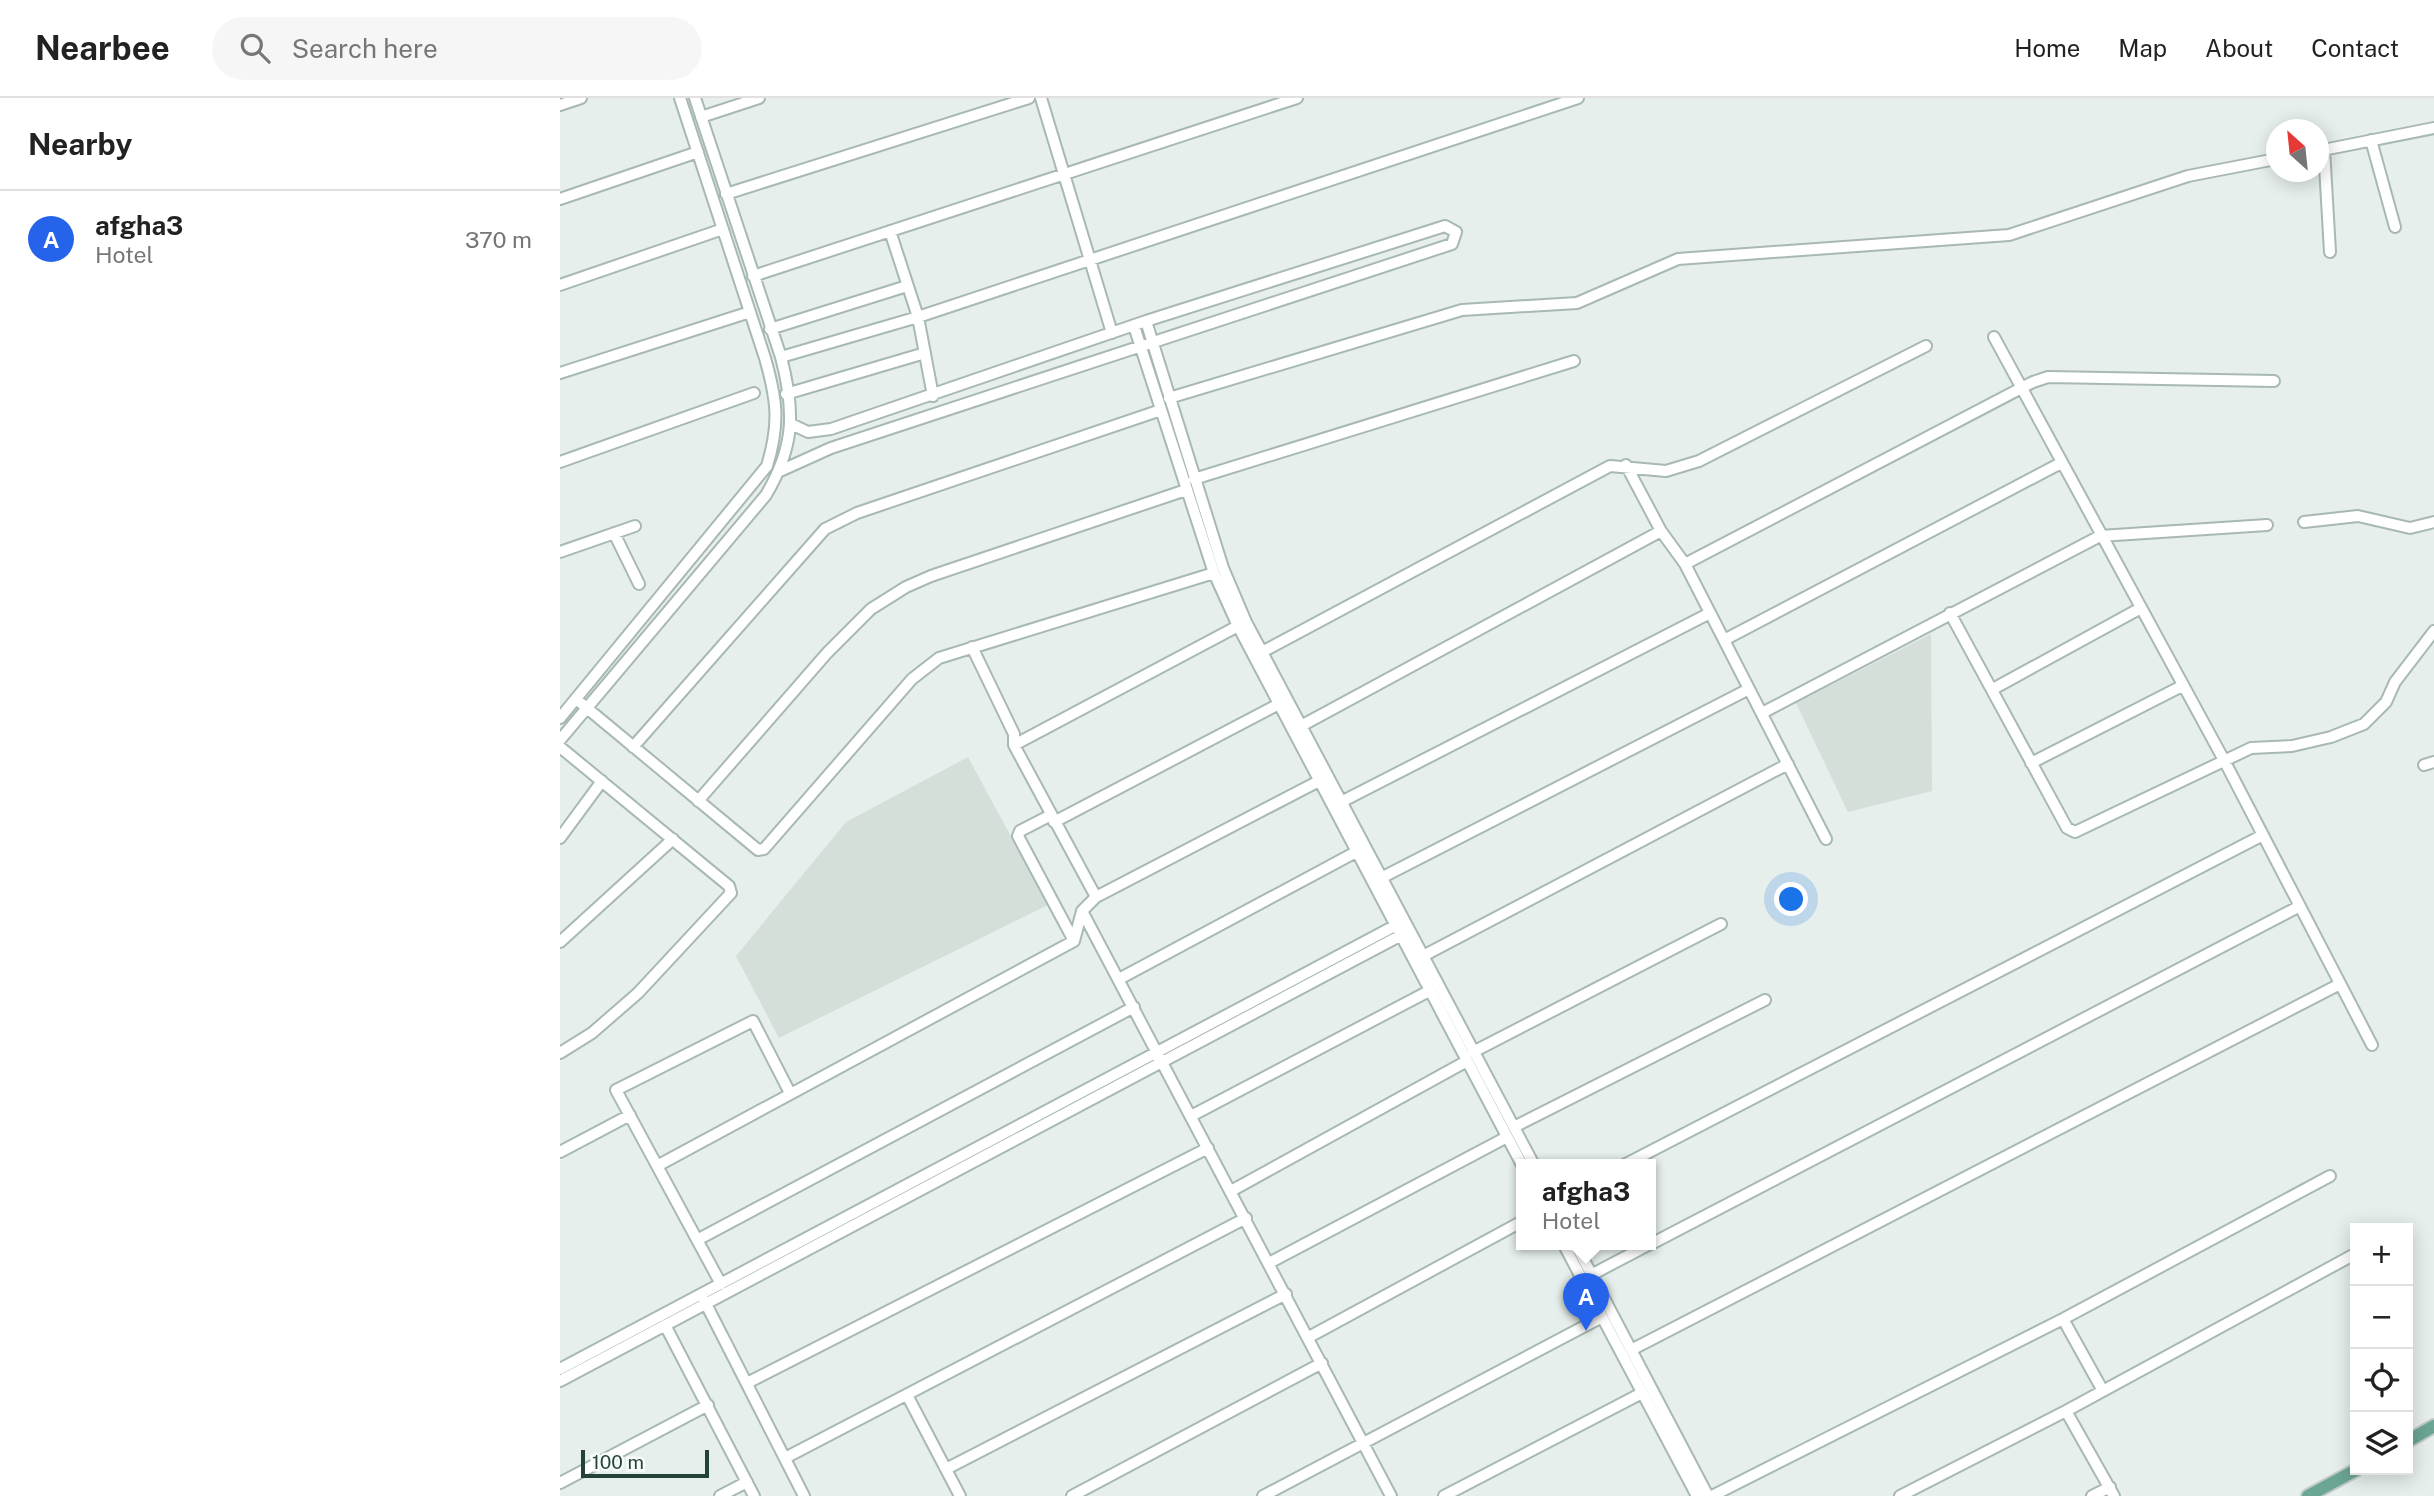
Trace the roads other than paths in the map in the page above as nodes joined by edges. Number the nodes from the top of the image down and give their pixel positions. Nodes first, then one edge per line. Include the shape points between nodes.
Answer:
1 (582, 98) edge
2 (680, 98) edge
3 (695, 98) edge
4 (759, 98) edge
5 (1029, 98) edge
6 (1041, 98) edge
7 (1297, 98) edge
8 (1578, 98) edge
9 (560, 105) edge
10 (701, 117) junction
11 (2434, 128) edge
12 (2371, 141) junction
13 (2329, 149) edge
14 (698, 152) junction
15 (2266, 161) edge
16 (1066, 174) junction
17 (2324, 182) edge
18 (726, 194) junction
19 (560, 199) edge
20 (2395, 227) dead end
21 (723, 229) junction
22 (890, 231) junction
23 (2330, 252) dead end
24 (1093, 260) junction
25 (753, 276) junction
26 (560, 285) edge
27 (907, 286) junction
28 (750, 312) junction
29 (918, 317) junction
30 (1146, 321) junction
31 (1134, 326) junction
32 (770, 329) junction
33 (1112, 333) junction
34 (1994, 337) dead end
35 (1152, 340) junction
36 (1140, 344) junction
37 (1926, 346) dead end
38 (925, 353) junction
39 (780, 357) junction
40 (1574, 361) dead end
41 (560, 373) edge
42 (2274, 381) dead end
43 (2021, 388) junction
44 (754, 393) dead end
45 (790, 393) junction
46 (776, 396) junction
47 (933, 396) junction
48 (1169, 398) junction
49 (1161, 410) junction
50 (791, 424) junction
51 (560, 461) edge
52 (2061, 463) junction
53 (1626, 465) junction
54 (780, 471) junction
55 (1194, 479) junction
56 (1186, 489) junction
57 (2304, 522) dead end
58 (2434, 522) edge
59 (2267, 525) dead end
60 (635, 526) dead end
61 (1661, 531) junction
62 (614, 533) junction
63 (2100, 536) junction
64 (560, 552) edge
65 (1685, 564) junction
66 (1214, 573) junction
67 (639, 584) dead end
68 (1226, 587) junction
69 (2139, 609) junction
70 (1710, 612) junction
71 (1950, 614) junction
72 (1238, 626) junction
73 (2434, 631) edge
74 (1724, 640) junction
75 (972, 647) junction
76 (1262, 652) junction
77 (2182, 686) junction
78 (1749, 689) junction
79 (1993, 689) junction
80 (576, 699) junction
81 (1279, 704) junction
82 (587, 708) junction
83 (1762, 713) junction
84 (560, 718) edge
85 (1301, 726) junction
86 (560, 740) edge
87 (1014, 745) junction
88 (560, 747) edge
89 (633, 747) junction
90 (2225, 762) junction
91 (2031, 763) junction
92 (1788, 764) junction
93 (602, 781) junction
94 (1319, 781) junction
95 (698, 801) junction
96 (1341, 802) junction
97 (1053, 819) junction
98 (2263, 835) junction
99 (560, 838) edge
100 (673, 839) junction
101 (1826, 839) dead end
102 (1356, 852) junction
103 (1381, 878) junction
104 (1096, 897) junction
105 (2300, 905) junction
106 (1082, 911) junction
107 (1721, 924) dead end
108 (1402, 928) junction
109 (1074, 941) junction
110 (560, 942) edge
111 (1423, 956) junction
112 (1119, 979) junction
113 (2340, 984) junction
114 (1429, 991) junction
115 (1765, 1000) dead end
116 (1134, 1007) junction
117 (2372, 1045) dead end
118 (560, 1053) edge
119 (1160, 1057) junction
120 (1470, 1057) junction
121 (790, 1093) junction
122 (630, 1115) junction
123 (1191, 1116) junction
124 (1510, 1132) junction
125 (1208, 1148) junction
126 (560, 1152) edge
127 (1520, 1159) edge
128 (1530, 1159) edge
129 (1636, 1159) edge
130 (657, 1166) junction
131 (2330, 1177) dead end
132 (1231, 1191) junction
133 (1246, 1218) junction
134 (1516, 1226) edge
135 (697, 1240) junction
136 (1656, 1241) edge
137 (1567, 1250) edge
138 (1578, 1250) edge
139 (1639, 1250) edge
140 (2350, 1257) edge
141 (1269, 1263) junction
142 (1591, 1275) junction
143 (721, 1284) junction
144 (1286, 1294) junction
145 (703, 1299) junction
146 (1602, 1317) junction
147 (2063, 1319) junction
148 (665, 1325) junction
149 (1309, 1337) junction
150 (1631, 1350) junction
151 (1322, 1363) junction
152 (560, 1369) edge
153 (560, 1381) edge
154 (747, 1383) junction
155 (2103, 1391) junction
156 (1642, 1393) junction
157 (907, 1395) junction
158 (708, 1405) junction
159 (2066, 1411) junction
160 (1665, 1425) junction
161 (2434, 1426) edge
162 (2413, 1438) edge
163 (1365, 1442) junction
164 (785, 1458) junction
165 (946, 1469) junction
166 (2350, 1473) edge
167 (747, 1482) junction
168 (560, 1483) edge
169 (2112, 1492) edge
170 (720, 1496) edge
171 (754, 1496) edge
172 (804, 1496) edge
173 (960, 1496) edge
174 (1072, 1496) edge
175 (1263, 1496) edge
176 (1391, 1496) edge
177 (1444, 1496) edge
178 (1701, 1496) edge
179 (1900, 1496) edge
180 (2092, 1496) edge
181 (2308, 1496) edge

1 - 9 street
2 - 14 street
3 - 10 street
4 - 10 street
5 - 18 street
6 - 16 street
7 - 16 street
8 - 24 street
10 - 18 street
11 - 12 street
12 - 13 street
12 - 20 street
14 - 19 street
14 - 21 street
15 - 48 street via 2188,176 2009,235 1678,259 1577,303 1462,310
16 - 22 street
16 - 24 street
17 - 23 street
18 - 25 street
21 - 26 street
21 - 28 street
22 - 25 street
22 - 27 street
24 - 29 street
24 - 33 street
25 - 32 street
27 - 29 street
27 - 32 street
28 - 41 street
28 - 46 street
29 - 38 street
29 - 39 street
30 - 31 street
30 - 35 street
30 - 35 street via 1445,226 1456,232 1452,244
31 - 33 street
31 - 36 street
32 - 39 street
33 - 47 street
34 - 43 street
35 - 36 street
35 - 48 street
36 - 49 street
36 - 54 street via 831,448
37 - 53 street via 1699,461 1666,471
38 - 45 street
38 - 47 street
39 - 45 street
40 - 55 street
42 - 43 street via 2049,377
43 - 52 street
43 - 65 street
44 - 51 street
45 - 46 street
45 - 50 street
46 - 80 street via 777,433 767,466
47 - 50 street via 823,431 808,432
48 - 55 street
49 - 56 street
49 - 89 street via 857,513 825,529
50 - 54 street
52 - 63 street
52 - 74 street
53 - 61 street
53 - 76 street via 1610,466
54 - 82 street via 766,495
55 - 68 street
56 - 66 street
56 - 95 street via 931,576 894,594 871,609 827,653
57 - 58 street via 2358,516 2410,528
59 - 63 street
60 - 62 street
61 - 65 street
61 - 85 street
62 - 64 street
62 - 67 street
63 - 69 street
63 - 71 street
65 - 70 street
66 - 68 street
66 - 75 street
68 - 72 street
68 - 76 street
69 - 77 street
69 - 79 street
70 - 74 street
70 - 96 street
71 - 79 street
71 - 83 street
72 - 81 street
72 - 87 street
73 - 90 street via 2395,682 2386,702 2364,724 2305,743 2250,748
74 - 78 street
75 - 87 street via 1014,734
75 - 95 street via 939,658 912,679 764,849 758,850
76 - 85 street
77 - 90 street
77 - 91 street
78 - 83 street
78 - 103 street
79 - 91 street
80 - 82 street
80 - 84 street
81 - 94 street
81 - 97 street
82 - 86 street
82 - 89 street
83 - 92 street
85 - 96 street
87 - 97 street
88 - 93 street
89 - 95 street
90 - 91 street via 2076,832 2067,828
90 - 98 street
92 - 101 street
92 - 111 street
93 - 99 street
93 - 100 street
94 - 102 street
94 - 104 street
96 - 103 street
97 - 104 street
97 - 109 street via 1020,831 1018,836
98 - 105 street
98 - 129 street
100 - 110 street
100 - 118 street via 729,886 731,893 638,993 592,1033
102 - 108 street
102 - 112 street
103 - 108 street
104 - 106 street
105 - 113 street
105 - 136 street
106 - 109 street
106 - 112 street
107 - 120 street
108 - 111 street
108 - 114 street
108 - 119 street
109 - 121 street
111 - 120 street
112 - 116 street
113 - 117 street
113 - 150 street
114 - 120 street
114 - 123 street
115 - 124 street
116 - 119 street
116 - 135 street
119 - 123 street
119 - 143 street
119 - 145 street
120 - 124 street
120 - 132 street
121 - 122 street via 753,1021 620,1085 616,1090
121 - 130 street
122 - 126 street
122 - 130 street
123 - 125 street
124 - 127 street
124 - 128 street
124 - 141 street
125 - 132 street
125 - 154 street
130 - 135 street
131 - 147 street
132 - 133 street
133 - 141 street
133 - 157 street
134 - 149 street
135 - 143 street
137 - 146 street
138 - 142 street
139 - 142 street
140 - 155 street
141 - 144 street
142 - 150 street
143 - 145 street
144 - 149 street
144 - 165 street
145 - 148 street
145 - 152 street
145 - 154 street
146 - 156 street
146 - 163 street
147 - 155 street
147 - 178 street
148 - 153 street
148 - 158 street
149 - 151 street
150 - 160 street
151 - 163 street
151 - 174 street
154 - 164 street
155 - 159 street
156 - 160 street
156 - 177 street
157 - 164 street
157 - 165 street
158 - 167 street
158 - 168 street
159 - 169 street
159 - 179 street
160 - 178 street
161 - 162 main road
163 - 175 street
163 - 176 street
164 - 172 street
165 - 173 street
166 - 181 main road
167 - 170 street
167 - 171 street
169 - 180 street

